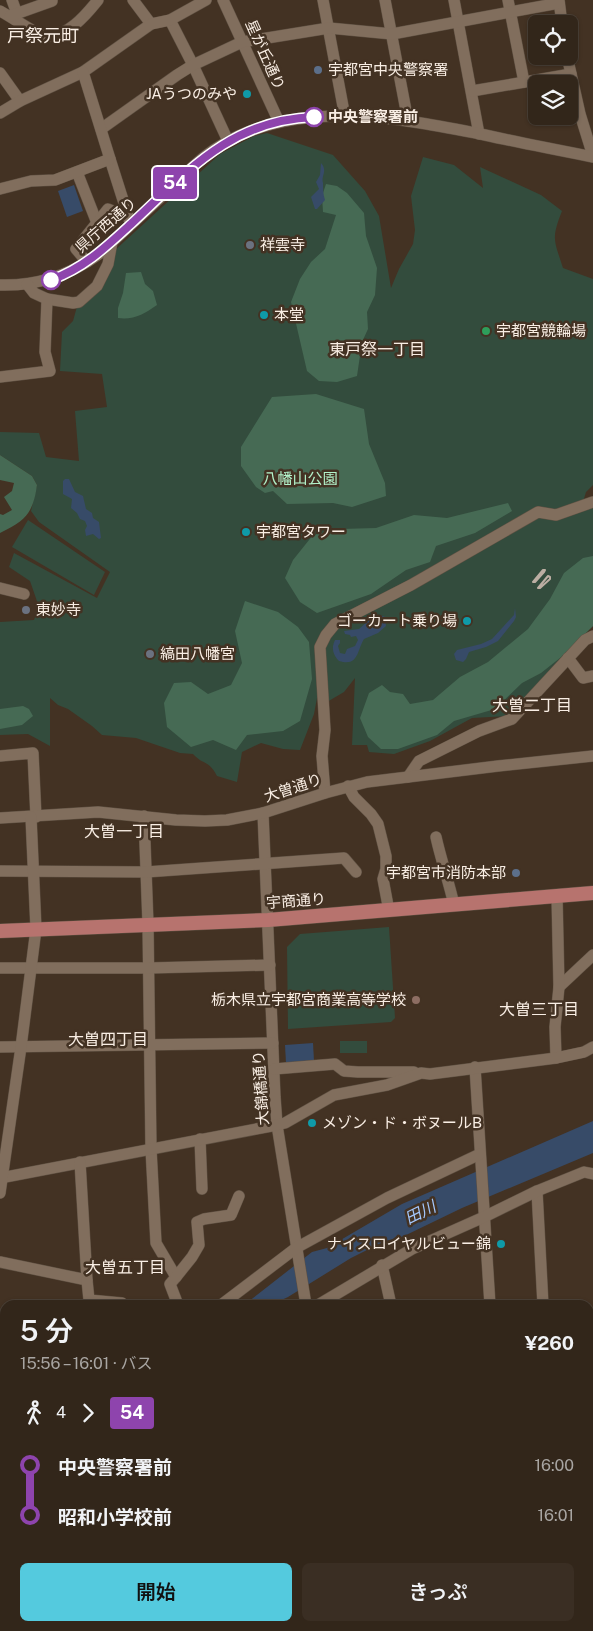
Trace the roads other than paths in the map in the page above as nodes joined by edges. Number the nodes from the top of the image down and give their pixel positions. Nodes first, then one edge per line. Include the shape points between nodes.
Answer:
1 (12, 0) edge
2 (52, 0) edge
3 (98, 0) edge
4 (132, 0) edge
5 (206, 0) edge
6 (224, 0) edge
7 (323, 0) edge
8 (385, 0) edge
9 (454, 0) edge
10 (508, 0) edge
11 (559, 2) edge
12 (510, 12) junction
13 (9, 13) edge
14 (561, 15) edge
15 (170, 20) junction
16 (458, 21) junction
17 (151, 24) junction
18 (329, 28) junction
19 (392, 34) junction
20 (242, 42) junction
21 (193, 65) junction
22 (569, 65) edge
23 (83, 72) junction
24 (0, 73) edge
25 (571, 74) junction
26 (524, 82) junction
27 (472, 91) junction
28 (20, 101) junction
29 (0, 114) edge
30 (345, 117) junction
31 (408, 121) junction
32 (279, 122) junction
33 (101, 129) junction
34 (479, 134) junction
35 (228, 141) junction
36 (593, 157) edge
37 (110, 159) junction
38 (77, 172) junction
39 (0, 189) edge
40 (129, 221) junction
41 (98, 222) junction
42 (112, 242) junction
43 (87, 262) junction
44 (0, 284) edge
45 (27, 284) junction
46 (47, 299) junction
47 (0, 367) edge
48 (5, 376) edge
49 (593, 502) edge
50 (0, 588) edge
51 (24, 594) dead end
52 (593, 636) edge
53 (568, 658) junction
54 (593, 676) edge
55 (0, 756) edge
56 (593, 756) edge
57 (408, 777) junction
58 (348, 786) junction
59 (325, 793) junction
60 (263, 813) junction
61 (144, 816) junction
62 (33, 817) junction
63 (0, 818) edge
64 (436, 837) dead end
65 (265, 865) junction
66 (0, 871) edge
67 (34, 872) junction
68 (146, 872) junction
69 (356, 872) dead end
70 (593, 893) edge
71 (558, 896) junction
72 (454, 905) junction
73 (389, 911) junction
74 (268, 920) junction
75 (148, 924) junction
76 (36, 929) junction
77 (0, 931) edge
78 (593, 956) edge
79 (270, 965) junction
80 (0, 968) edge
81 (31, 968) junction
82 (148, 968) junction
83 (559, 987) junction
84 (273, 1043) junction
85 (150, 1044) junction
86 (593, 1046) edge
87 (0, 1047) edge
88 (21, 1047) junction
89 (556, 1058) junction
90 (475, 1067) junction
91 (274, 1068) junction
92 (421, 1073) junction
93 (278, 1125) junction
94 (200, 1140) junction
95 (152, 1148) junction
96 (480, 1158) junction
97 (80, 1162) junction
98 (593, 1174) edge
99 (2, 1178) edge
100 (202, 1189) dead end
101 (538, 1191) junction
102 (0, 1193) edge
103 (239, 1196) dead end
104 (484, 1214) junction
105 (297, 1250) junction
106 (0, 1262) edge
107 (382, 1265) junction
108 (176, 1278) junction
109 (87, 1280) junction
110 (89, 1300) edge
111 (176, 1300) edge
112 (227, 1300) edge
113 (305, 1300) edge
114 (326, 1300) edge
115 (390, 1300) edge
116 (490, 1300) edge
117 (543, 1300) edge

1 - 13 street
2 - 13 street
3 - 13 street via 76,23 53,35 44,36
4 - 17 street
5 - 15 street
6 - 20 street, 星が丘通り
7 - 18 street
8 - 19 street
9 - 16 street
10 - 12 street
11 - 12 street
11 - 14 street
12 - 16 street
12 - 26 street
15 - 17 street
15 - 21 street
16 - 19 street
16 - 27 street
17 - 23 street
18 - 19 street
18 - 20 street
18 - 30 street
19 - 31 street
20 - 21 street
20 - 32 street, 星が丘通り
21 - 33 street
21 - 35 street
22 - 25 street
23 - 28 street
23 - 33 street
24 - 28 street
25 - 26 street
25 - 36 street
26 - 27 street
27 - 34 street
28 - 29 street
30 - 31 street, 県庁西通り
30 - 32 street, 県庁西通り via 308,117
31 - 34 street, 県庁西通り
32 - 35 street, 県庁西通り
33 - 37 street
34 - 36 street, 県庁西通り
35 - 40 street, 県庁西通り via 193,166
37 - 38 street
37 - 40 street
38 - 39 street via 55,180 31,181
38 - 41 street
40 - 41 street via 108,209
40 - 42 street, 県庁西通り
41 - 43 street via 76,249
42 - 43 street, 県庁西通り
42 - 46 street via 108,264 97,286 78,302
43 - 45 street, 県庁西通り via 57,277
44 - 45 street, 県庁西通り
45 - 46 street via 34,293
46 - 48 street via 45,352 50,370
47 - 48 street
49 - 59 street via 556,514 538,512 404,589 335,624 320,647
50 - 51 street
52 - 53 street
53 - 54 street via 583,678
53 - 57 street via 512,719 479,731 419,762
55 - 62 street via 33,753
56 - 57 street, 大曽通り
57 - 58 street, 大曽通り
58 - 59 street, 大曽通り
58 - 73 street via 378,824 386,856 383,879
59 - 60 street, 大曽通り
60 - 61 street, 大曽通り via 205,822
60 - 65 street, 大錦橋通り
61 - 62 street, 大曽通り via 98,812
61 - 68 street
62 - 63 street, 大曽通り
62 - 67 street
64 - 72 street
65 - 68 street
65 - 69 street via 344,858
65 - 74 street, 大錦橋通り
66 - 67 street
67 - 68 street
67 - 76 street
68 - 75 street
70 - 71 main road, 宇商通り
71 - 72 main road, 宇商通り
71 - 83 street
72 - 73 main road, 宇商通り
73 - 74 main road, 宇商通り
74 - 75 main road, 宇商通り
74 - 79 street, 大錦橋通り
75 - 76 main road, 宇商通り
75 - 82 street
76 - 77 main road, 宇商通り
76 - 81 street
78 - 83 street
79 - 82 street
79 - 84 street, 大錦橋通り
80 - 81 street
81 - 82 street
81 - 88 street
82 - 85 street
83 - 89 street
84 - 85 street
84 - 91 street, 大錦橋通り
85 - 88 street
85 - 95 street
86 - 89 street via 584,1052
87 - 88 street
88 - 99 street
89 - 90 street
90 - 92 street
90 - 96 street
91 - 92 street via 335,1064 344,1071
91 - 93 street, 大錦橋通り
92 - 93 street via 387,1085 334,1095
93 - 94 street
93 - 105 street, 大錦橋通り
94 - 95 street
94 - 100 street
95 - 97 street
95 - 108 street via 156,1242
96 - 104 street
96 - 105 street via 387,1198
97 - 99 street
97 - 109 street
98 - 101 street via 584,1172
99 - 102 street
101 - 104 street
101 - 117 street
103 - 108 street via 231,1214 197,1222 199,1245
104 - 107 street
104 - 116 street
105 - 112 street
105 - 113 street, 大錦橋通り
106 - 109 street
107 - 114 street
107 - 115 street
108 - 111 street via 170,1284
109 - 110 street

